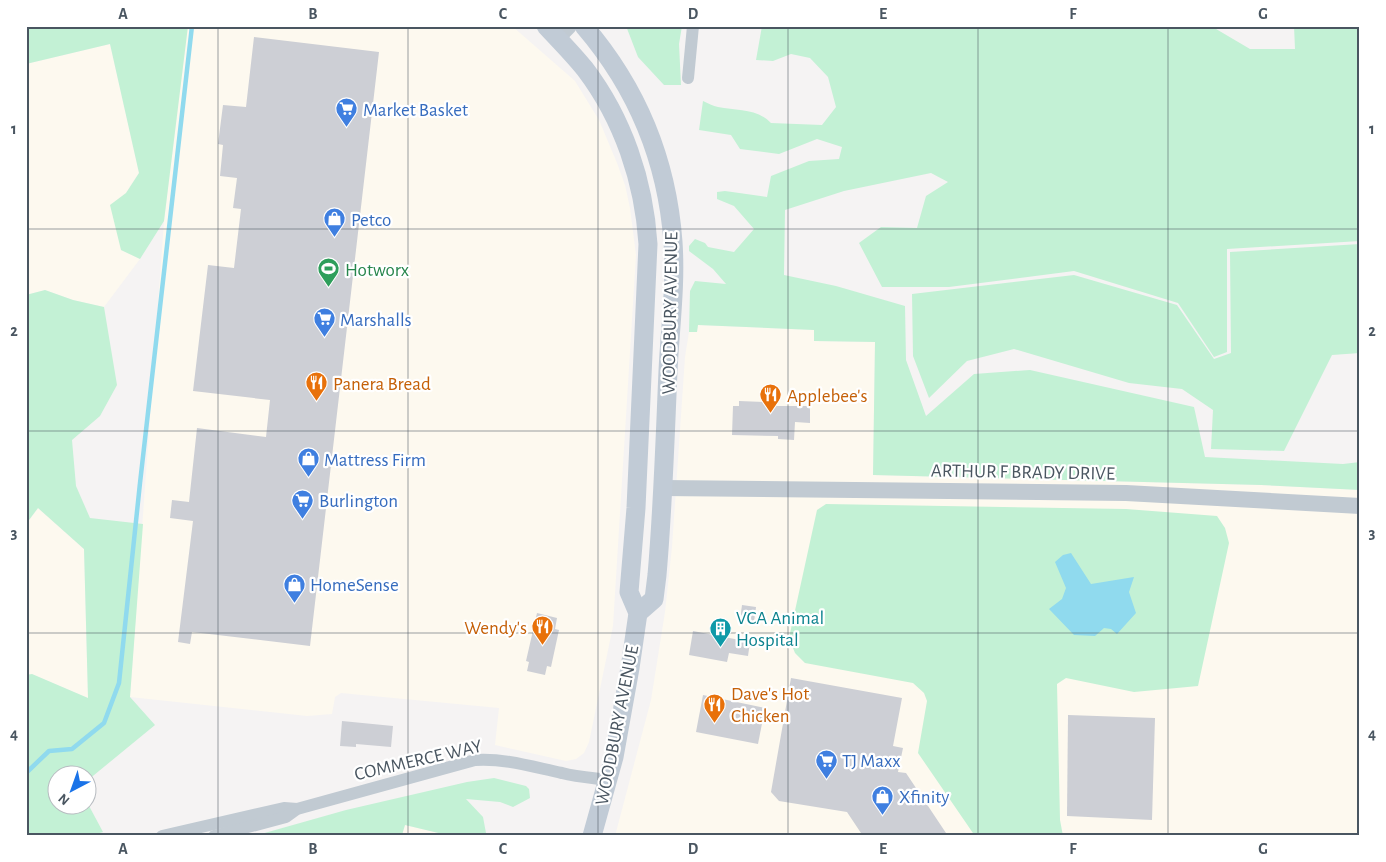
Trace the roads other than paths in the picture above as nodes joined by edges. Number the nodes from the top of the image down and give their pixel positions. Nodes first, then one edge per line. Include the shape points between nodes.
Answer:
1 (584, 26) edge
2 (693, 26) edge
3 (557, 30) edge
4 (688, 78) dead end
5 (663, 481) junction
6 (1360, 506) edge
7 (638, 613) junction
8 (608, 780) junction
9 (297, 809) junction
10 (162, 836) edge
11 (214, 836) edge
12 (592, 836) edge

1 - 5 main road, WOODBURY AVENUE via 638,108 657,155 668,196 673,244 673,294
2 - 4 street
3 - 7 main road, WOODBURY AVENUE via 607,103 618,125 636,171 647,218 647,282 629,592
5 - 6 street, ARTHUR F BRADY DRIVE via 686,487 1126,493
5 - 7 main road, WOODBURY AVENUE via 654,599
7 - 8 main road, WOODBURY AVENUE
8 - 9 street, COMMERCE WAY via 491,759 456,764
8 - 12 main road, WOODBURY AVENUE
9 - 10 street, COMMERCE WAY via 284,808
9 - 11 street, COMMERCE WAY via 286,817

